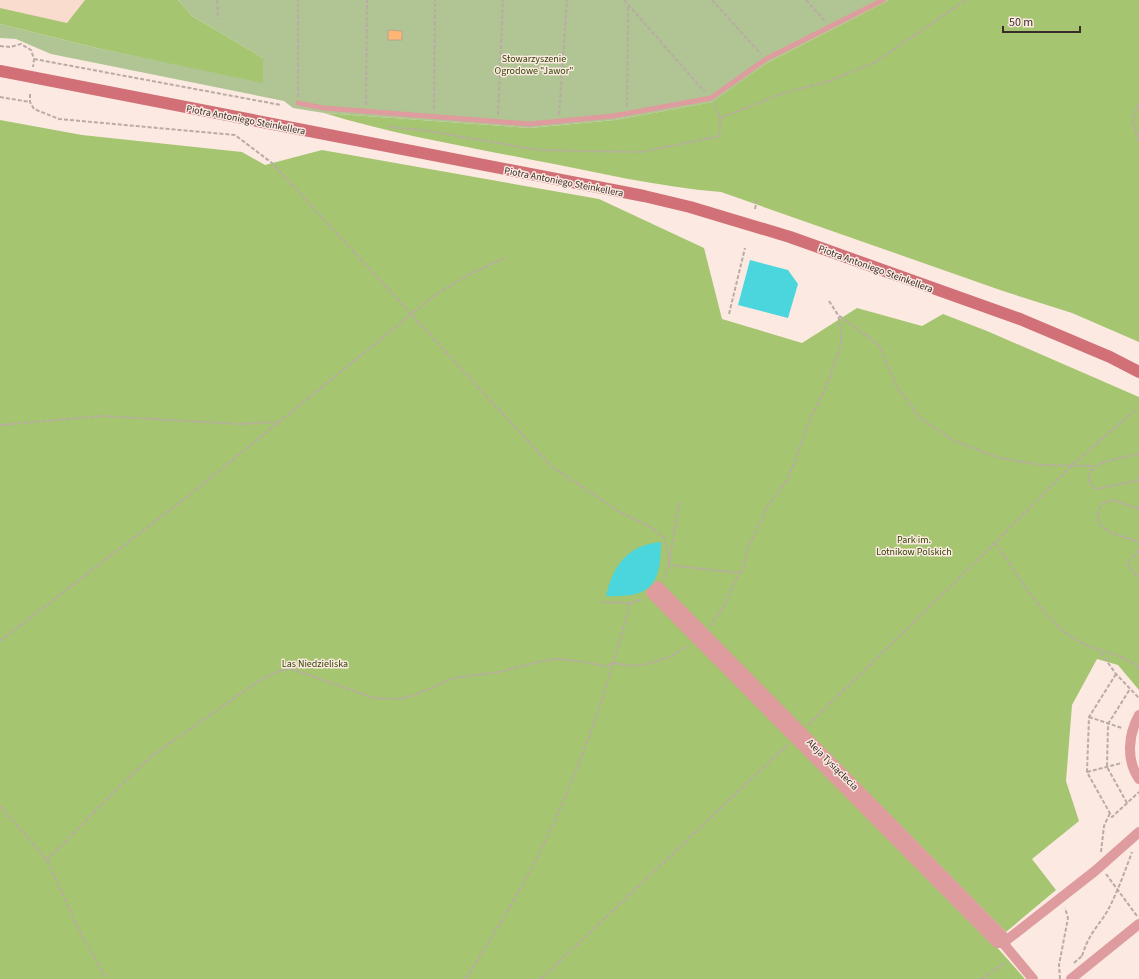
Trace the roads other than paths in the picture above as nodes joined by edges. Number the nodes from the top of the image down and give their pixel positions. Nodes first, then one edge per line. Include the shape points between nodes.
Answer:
1 (883, 0) edge
2 (0, 71) edge
3 (298, 103) road end
4 (1110, 356) junction
5 (1139, 365) edge
6 (1139, 372) edge
7 (1139, 716) edge
8 (1139, 779) edge
9 (1139, 832) edge
10 (1139, 925) edge
11 (1003, 943) junction
12 (1033, 979) edge
13 (1071, 979) edge

1 - 3 lane via 766,60 711,98 627,114 529,124 366,112
2 - 4 street, Piotra Antoniego Steinkellera via 690,207 790,237 1020,319
4 - 5 street, Piotra Antoniego Steinkellera
4 - 6 street, Piotra Antoniego Steinkellera
7 - 8 street via 1131,731 1131,761
9 - 11 street via 1100,867
10 - 13 street
11 - 11 street, Aleja Tysiąclecia via 1004,936 658,586 651,594 997,943
11 - 12 street, Aleja Tysiąclecia

